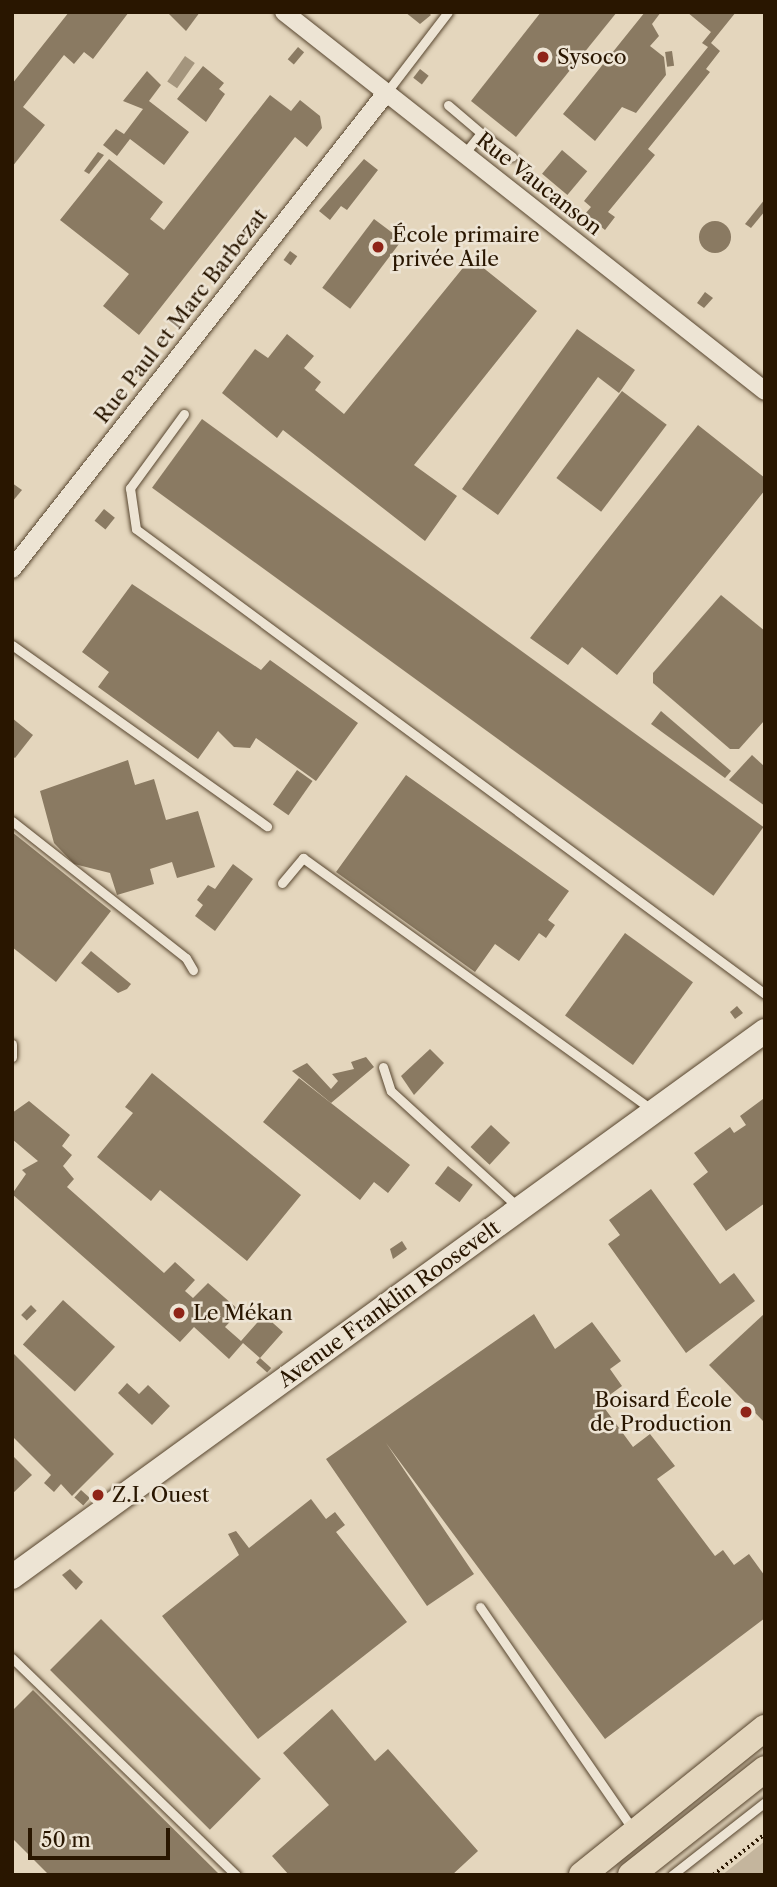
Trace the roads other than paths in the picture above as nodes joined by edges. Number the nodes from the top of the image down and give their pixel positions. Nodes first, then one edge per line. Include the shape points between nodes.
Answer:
1 (284, 12) edge
2 (448, 12) edge
3 (386, 93) junction
4 (448, 105) dead end
5 (481, 133) junction
6 (464, 154) junction
7 (512, 156) dead end
8 (765, 391) edge
9 (184, 414) dead end
10 (12, 569) edge
11 (12, 645) edge
12 (12, 821) edge
13 (267, 826) dead end
14 (282, 883) dead end
15 (193, 970) dead end
16 (765, 994) edge
17 (765, 1031) edge
18 (12, 1044) edge
19 (12, 1058) edge
20 (383, 1067) dead end
21 (654, 1111) junction
22 (520, 1209) junction
23 (12, 1577) edge
24 (480, 1607) dead end
25 (12, 1658) edge
26 (765, 1728) edge
27 (765, 1769) edge
28 (765, 1801) edge
29 (635, 1833) junction
30 (236, 1875) edge
31 (582, 1875) edge
32 (631, 1875) edge
33 (672, 1875) edge

1 - 3 street, Rue Vaucanson
2 - 3 lane
3 - 6 street, Rue Vaucanson
3 - 10 street, Rue Paul et Marc Barbezat
4 - 5 lane
5 - 6 lane
5 - 7 lane
6 - 8 street, Rue Vaucanson
9 - 16 lane via 130,488 136,529
11 - 13 lane
12 - 15 lane via 186,958
14 - 21 lane via 303,859
17 - 21 street, Avenue Franklin Roosevelt
18 - 19 lane
20 - 22 lane via 391,1091
21 - 22 street, Avenue Franklin Roosevelt
22 - 23 street, Avenue Franklin Roosevelt
24 - 29 lane
25 - 30 lane
26 - 29 main road
27 - 32 main road
28 - 33 lane
29 - 31 main road

